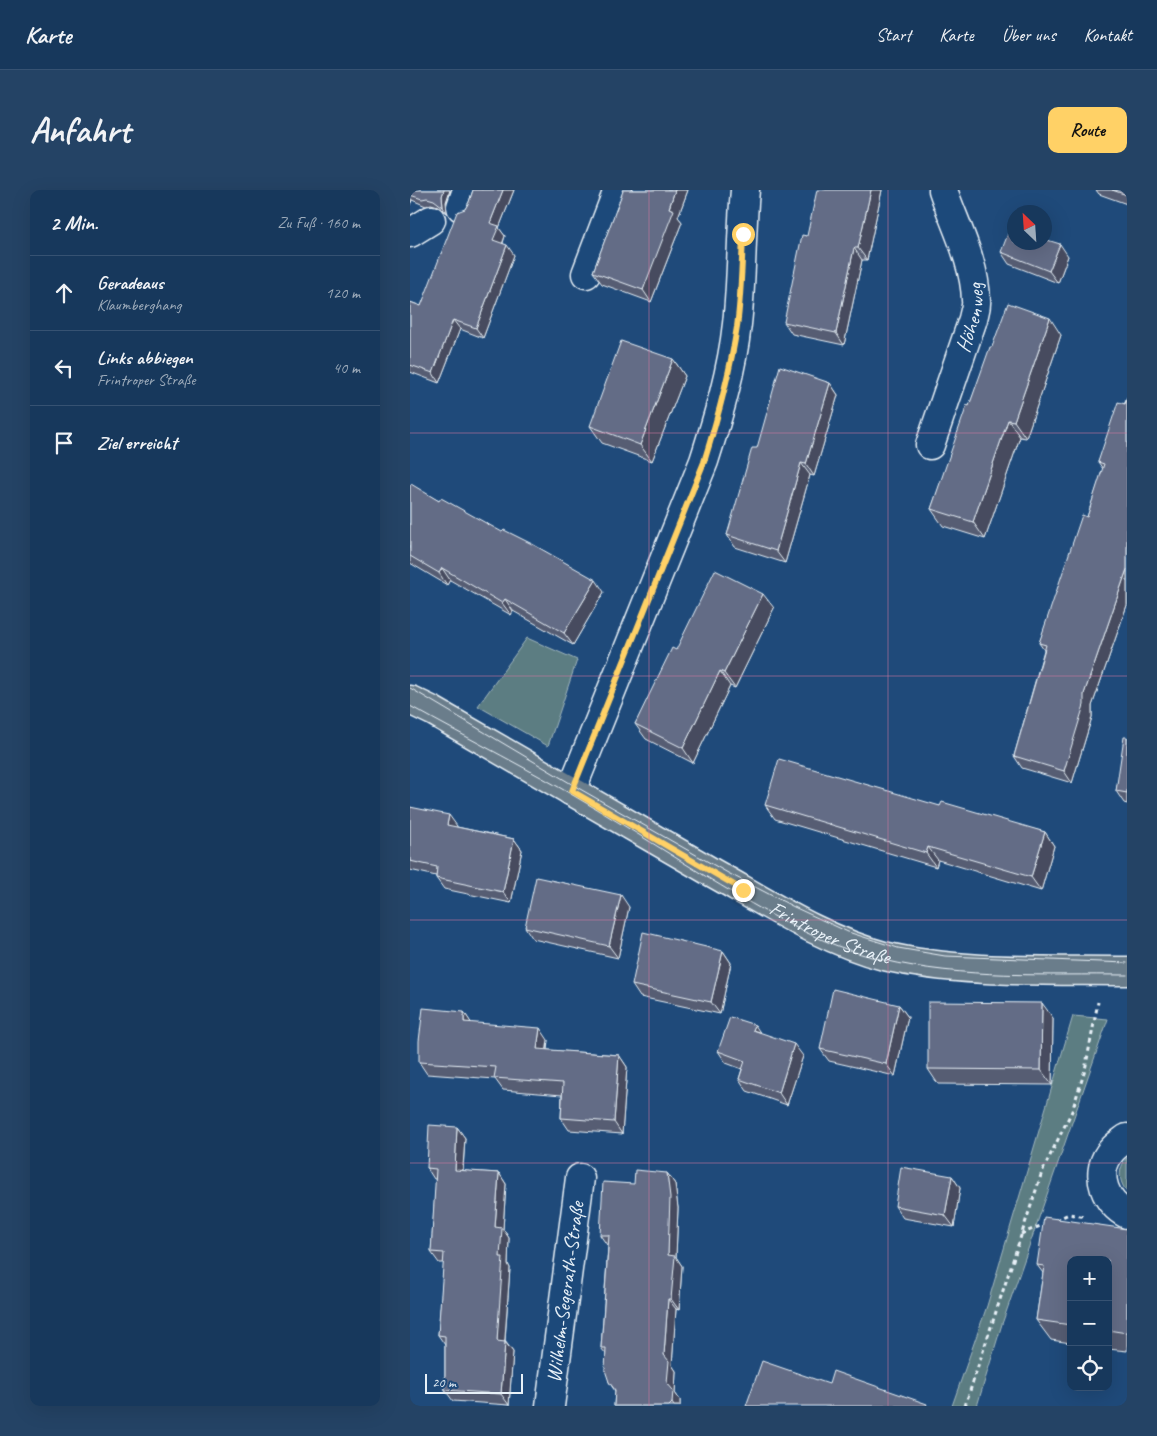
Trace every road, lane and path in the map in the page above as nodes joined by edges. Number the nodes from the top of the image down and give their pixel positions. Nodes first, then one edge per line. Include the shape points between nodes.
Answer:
1 (618, 190) edge
2 (745, 190) edge
3 (943, 190) edge
4 (586, 274) dead end
5 (930, 445) dead end
6 (410, 700) edge
7 (572, 791) junction
8 (1115, 971) edge
9 (1127, 1138) edge
10 (580, 1178) dead end
11 (1122, 1211) edge
12 (1020, 1235) junction
13 (550, 1406) edge
14 (965, 1406) edge

1 - 4 street
2 - 7 street via 737,326 717,422 704,462
3 - 5 street, Höhenweg via 968,259 977,302
6 - 7 main road, Frintroper Straße
7 - 8 main road, Frintroper Straße via 798,921 858,948 942,965
8 - 12 path via 1072,1111 1042,1172
9 - 11 street via 1108,1154 1102,1176 1109,1200
10 - 13 street, Wilhelm-Segerath-Straße
11 - 12 path via 1091,1217 1069,1214
12 - 14 path

